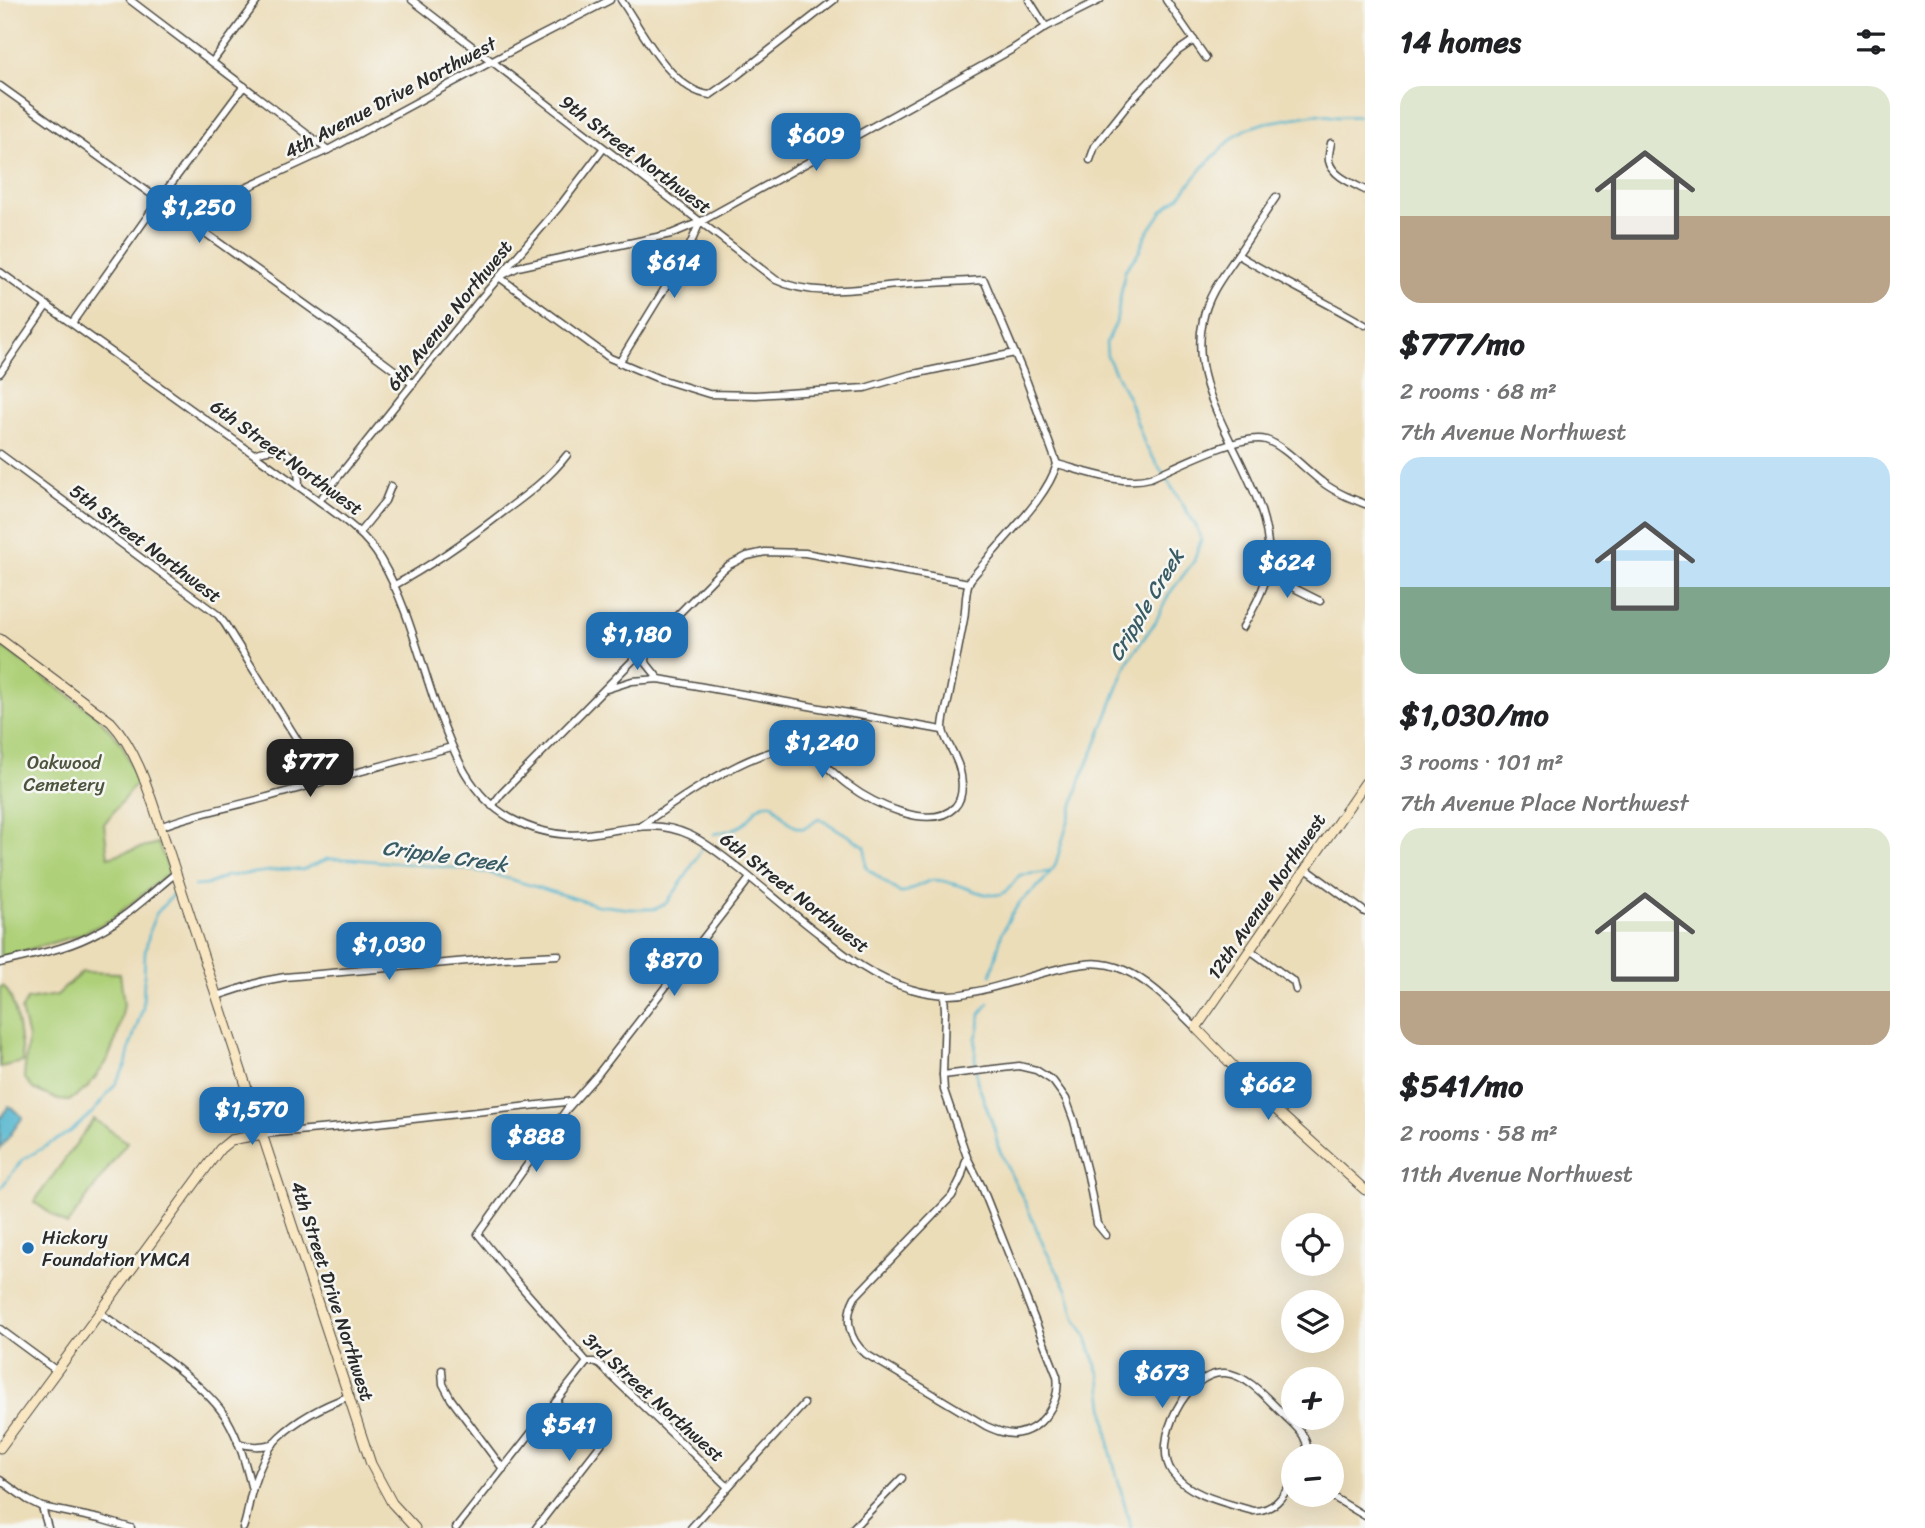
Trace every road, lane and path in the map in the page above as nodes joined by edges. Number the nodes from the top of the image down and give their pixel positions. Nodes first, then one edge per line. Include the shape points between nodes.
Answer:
1 (130, 0) edge
2 (258, 0) edge
3 (412, 0) edge
4 (610, 0) edge
5 (621, 0) edge
6 (834, 0) edge
7 (1028, 0) edge
8 (1100, 0) edge
9 (1166, 0) edge
10 (421, 3) edge
11 (1046, 27) junction
12 (1194, 40) junction
13 (1206, 58) dead end
14 (212, 62) junction
15 (491, 62) junction
16 (0, 86) edge
17 (244, 86) junction
18 (1331, 144) dead end
19 (328, 149) junction
20 (603, 149) junction
21 (1090, 160) dead end
22 (1365, 190) edge
23 (1276, 197) dead end
24 (159, 200) junction
25 (183, 217) junction
26 (700, 222) junction
27 (1238, 255) junction
28 (0, 272) edge
29 (499, 277) junction
30 (47, 305) junction
31 (72, 323) junction
32 (1365, 325) edge
33 (1015, 354) junction
34 (619, 363) junction
35 (0, 373) edge
36 (413, 384) junction
37 (1231, 443) junction
38 (0, 454) edge
39 (254, 454) junction
40 (567, 455) dead end
41 (1057, 464) junction
42 (299, 486) junction
43 (391, 486) dead end
44 (319, 501) junction
45 (1365, 504) edge
46 (359, 533) junction
47 (1266, 574) junction
48 (969, 583) junction
49 (393, 586) junction
50 (1320, 601) dead end
51 (1243, 627) dead end
52 (0, 639) edge
53 (643, 650) junction
54 (659, 679) junction
55 (605, 690) junction
56 (943, 730) junction
57 (452, 747) junction
58 (323, 781) junction
59 (1365, 783) edge
60 (492, 806) junction
61 (642, 825) junction
62 (160, 828) junction
63 (1305, 868) junction
64 (176, 873) junction
65 (750, 878) junction
66 (1365, 912) edge
67 (1250, 950) junction
68 (558, 955) dead end
69 (0, 963) edge
70 (1296, 990) dead end
71 (944, 995) junction
72 (217, 996) junction
73 (1196, 1028) junction
74 (943, 1075) junction
75 (574, 1101) junction
76 (263, 1134) junction
77 (967, 1157) junction
78 (1365, 1190) edge
79 (1106, 1235) dead end
80 (100, 1312) junction
81 (0, 1329) edge
82 (587, 1362) junction
83 (442, 1370) dead end
84 (57, 1371) junction
85 (350, 1396) junction
86 (556, 1402) junction
87 (804, 1404) dead end
88 (238, 1443) junction
89 (273, 1444) junction
90 (1307, 1444) edge
91 (0, 1448) edge
92 (503, 1469) junction
93 (902, 1478) dead end
94 (0, 1480) edge
95 (728, 1486) junction
96 (252, 1490) junction
97 (1281, 1498) edge
98 (1344, 1504) edge
99 (42, 1507) junction
100 (1365, 1516) edge
101 (48, 1528) edge
102 (131, 1528) edge
103 (243, 1528) edge
104 (415, 1528) edge
105 (456, 1528) edge
106 (536, 1528) edge
107 (691, 1528) edge
108 (853, 1528) edge

1 - 14 street
2 - 14 street
3 - 10 street, 9th Street Northwest
4 - 15 street, 4th Avenue Drive Northwest
5 - 6 street via 666,67 693,90 710,95
7 - 11 street
8 - 11 street
9 - 12 street
10 - 15 street, 9th Street Northwest
11 - 26 street
12 - 13 street
12 - 21 street via 1130,102 1095,146
14 - 17 street
15 - 19 street, 4th Avenue Drive Northwest
15 - 20 street, 9th Street Northwest
16 - 24 street
17 - 19 street
17 - 24 street
18 - 22 street via 1331,167
19 - 25 street, 4th Avenue Drive Northwest
20 - 26 street, 9th Street Northwest
20 - 29 street, 6th Avenue Northwest
23 - 27 street
24 - 25 street
24 - 31 street
25 - 36 street
26 - 29 street via 671,234 519,267
26 - 33 street, 9th Street Northwest via 776,280 797,288 984,280
26 - 34 street via 687,252
27 - 32 street
27 - 37 street via 1208,302 1200,341 1207,383
28 - 30 street, 6th Street Northwest
29 - 34 street
29 - 36 street, 6th Avenue Northwest
30 - 31 street, 6th Street Northwest
30 - 35 street
31 - 39 street, 6th Street Northwest
33 - 34 street via 865,388 756,395 703,393
33 - 41 street
36 - 44 street, 6th Avenue Northwest
37 - 41 street via 1138,481
37 - 45 street via 1271,442 1324,484
37 - 47 street via 1262,517 1268,545
38 - 58 street, 5th Street Northwest via 218,615
39 - 42 street, 6th Street Northwest
39 - 42 street via 280,449 291,456 299,471
40 - 49 street via 545,480 465,542
41 - 48 street via 1047,486
42 - 44 street, 6th Street Northwest
43 - 46 street
44 - 46 street, 6th Street Northwest
46 - 49 street, 6th Street Northwest via 380,559
47 - 50 street
47 - 51 street
48 - 53 street via 805,553 755,553 719,573
48 - 56 street
49 - 57 street, 6th Street Northwest
52 - 62 main road, 4th Street Drive Northwest via 111,722 125,738
53 - 54 street
53 - 55 street
54 - 55 street
54 - 56 street
55 - 60 street
56 - 61 street via 957,761 961,798 940,816 922,817 889,807 849,786 812,755 794,749 777,750 734,768
57 - 58 street
57 - 60 street, 6th Street Northwest via 468,779
58 - 62 street
59 - 63 main road, 12th Avenue Northwest
60 - 61 street, 6th Street Northwest via 523,825 554,833 587,834
61 - 65 street, 6th Street Northwest via 691,836
62 - 64 main road, 4th Street Drive Northwest
63 - 66 street
63 - 67 main road, 12th Avenue Northwest
64 - 69 street via 110,926 81,940
64 - 72 main road, 4th Street Drive Northwest
65 - 71 street, 6th Street Northwest via 866,970 901,986
65 - 75 street
67 - 70 street via 1294,982
67 - 73 main road, 12th Avenue Northwest
68 - 72 street via 285,977
71 - 73 street, 6th Street Northwest via 972,993 1086,963 1103,964 1141,980
71 - 74 street
72 - 76 main road, 4th Street Drive Northwest
73 - 78 main road, 6th Street Northwest via 1274,1108
74 - 77 street
74 - 79 street via 1020,1066 1053,1081 1074,1121 1097,1224
75 - 76 street
75 - 82 street, 3rd Street Northwest via 478,1234
76 - 80 main road via 231,1140 220,1149
76 - 85 main road, 4th Street Drive Northwest
77 - 77 street via 1057,1376 1057,1392 1046,1416 1015,1433 986,1426 877,1360 857,1345 849,1328 855,1297 951,1196
80 - 84 main road
80 - 88 street via 208,1396 227,1419
81 - 84 street
82 - 86 street
82 - 95 street, 3rd Street Northwest via 600,1365
83 - 92 street via 451,1399
84 - 91 main road
85 - 89 street via 312,1414
85 - 104 main road, 4th Street Drive Northwest via 379,1482
86 - 92 street
86 - 106 street via 601,1444
87 - 95 street
88 - 89 street via 251,1447
88 - 96 street
89 - 96 street
90 - 97 street via 1299,1430 1253,1387 1225,1373 1213,1374 1191,1389 1171,1422 1165,1445 1167,1462 1183,1483 1253,1511 1271,1508
92 - 105 street
93 - 108 street
94 - 99 street
95 - 107 street
96 - 103 street
98 - 100 street
99 - 101 street
99 - 102 street

